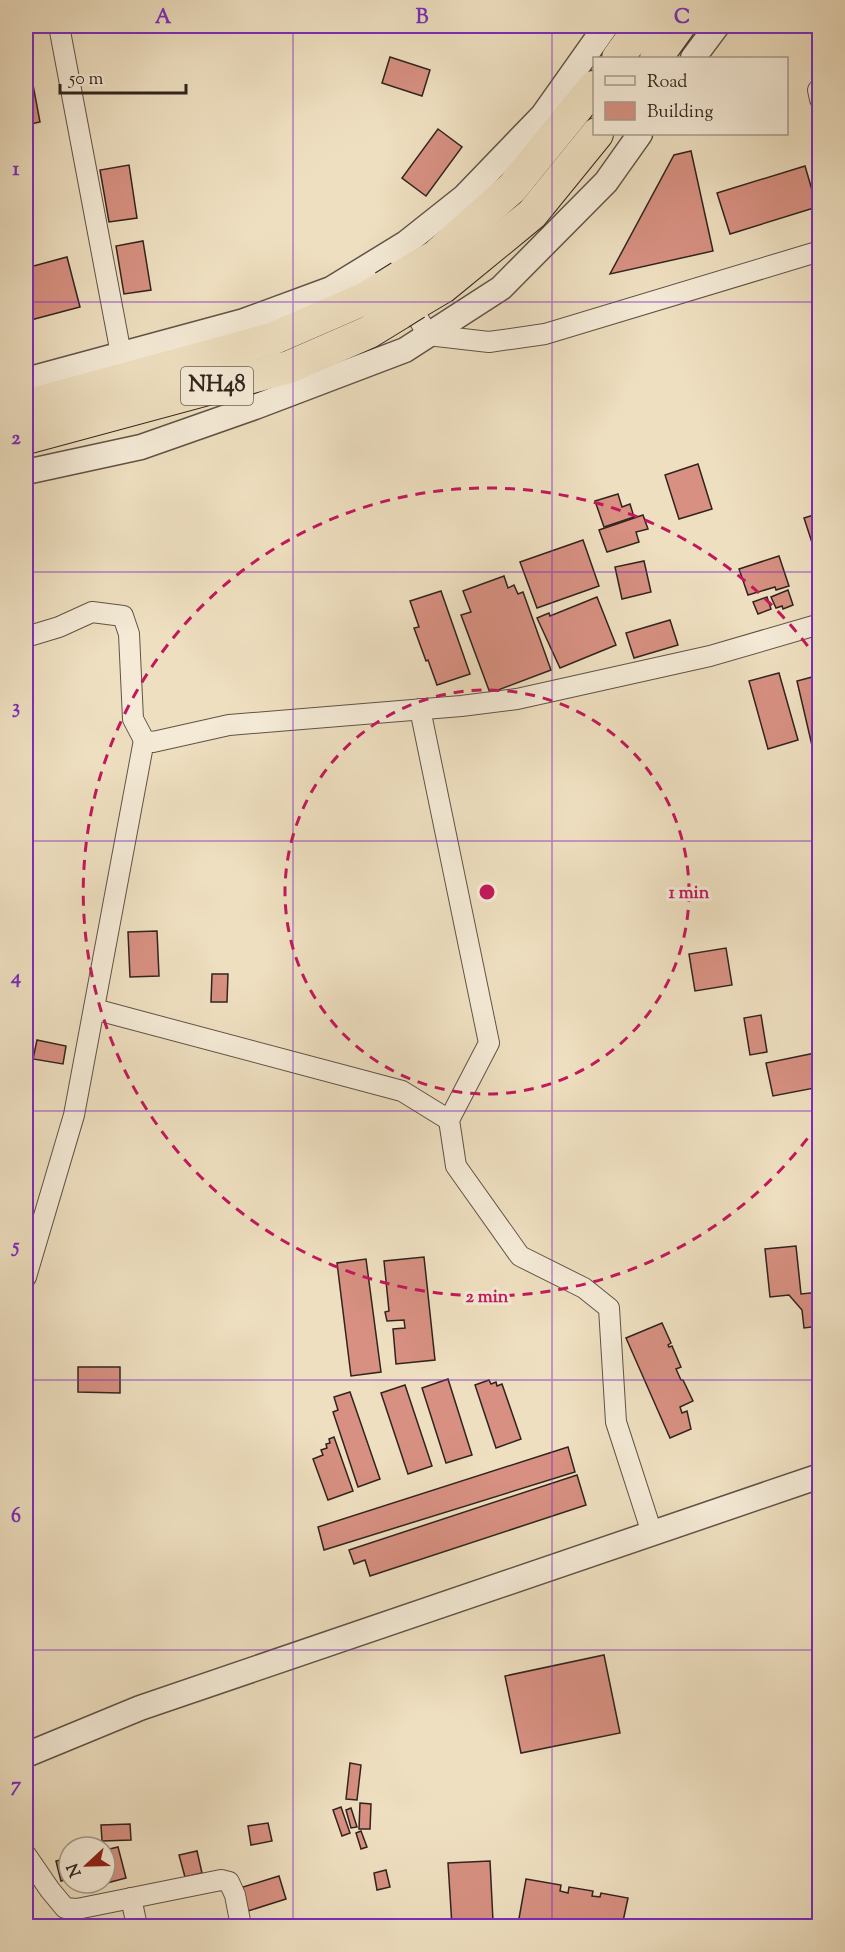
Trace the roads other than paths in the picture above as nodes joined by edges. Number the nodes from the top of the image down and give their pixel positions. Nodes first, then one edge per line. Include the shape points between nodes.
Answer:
1 (59, 26) edge
2 (606, 26) edge
3 (641, 26) edge
4 (680, 26) edge
5 (717, 26) edge
6 (619, 57) edge
7 (657, 57) edge
8 (694, 57) edge
9 (593, 88) edge
10 (819, 89) edge
11 (819, 99) edge
12 (596, 135) edge
13 (639, 135) edge
14 (819, 251) edge
15 (389, 274) junction
16 (428, 335) junction
17 (120, 354) junction
18 (26, 380) edge
19 (26, 406) edge
20 (26, 438) edge
21 (26, 472) edge
22 (819, 624) edge
23 (26, 637) edge
24 (420, 709) junction
25 (144, 740) junction
26 (94, 1009) junction
27 (449, 1120) junction
28 (26, 1276) edge
29 (819, 1476) edge
30 (652, 1533) junction
31 (26, 1755) edge
32 (26, 1855) edge
33 (131, 1898) junction
34 (137, 1926) edge
35 (242, 1926) edge

1 - 17 street
2 - 15 street via 543,115 464,197 406,243
3 - 6 highway
4 - 7 highway
5 - 8 street
9 - 15 highway, NH48 via 512,188 436,256
10 - 11 street
12 - 20 highway, NH48 via 532,214 443,286 369,332 289,367
13 - 16 street via 606,182 501,288
14 - 16 street via 545,334 489,342
15 - 16 street
15 - 17 street via 244,321
15 - 19 highway, NH48 via 364,298 272,339
16 - 21 street via 405,350 141,447
17 - 18 street
22 - 24 street via 710,656 517,699
23 - 25 street via 92,612 123,616 129,634 133,719
24 - 25 street via 229,725 153,742
24 - 27 street via 489,1043
25 - 26 street
26 - 27 street via 402,1091
26 - 28 street via 75,1115
27 - 30 street via 456,1166 520,1256 584,1288 609,1308 616,1422
29 - 30 street
30 - 31 street via 140,1708
32 - 33 street via 65,1908 76,1910
33 - 34 street
33 - 35 street via 221,1880 229,1882

